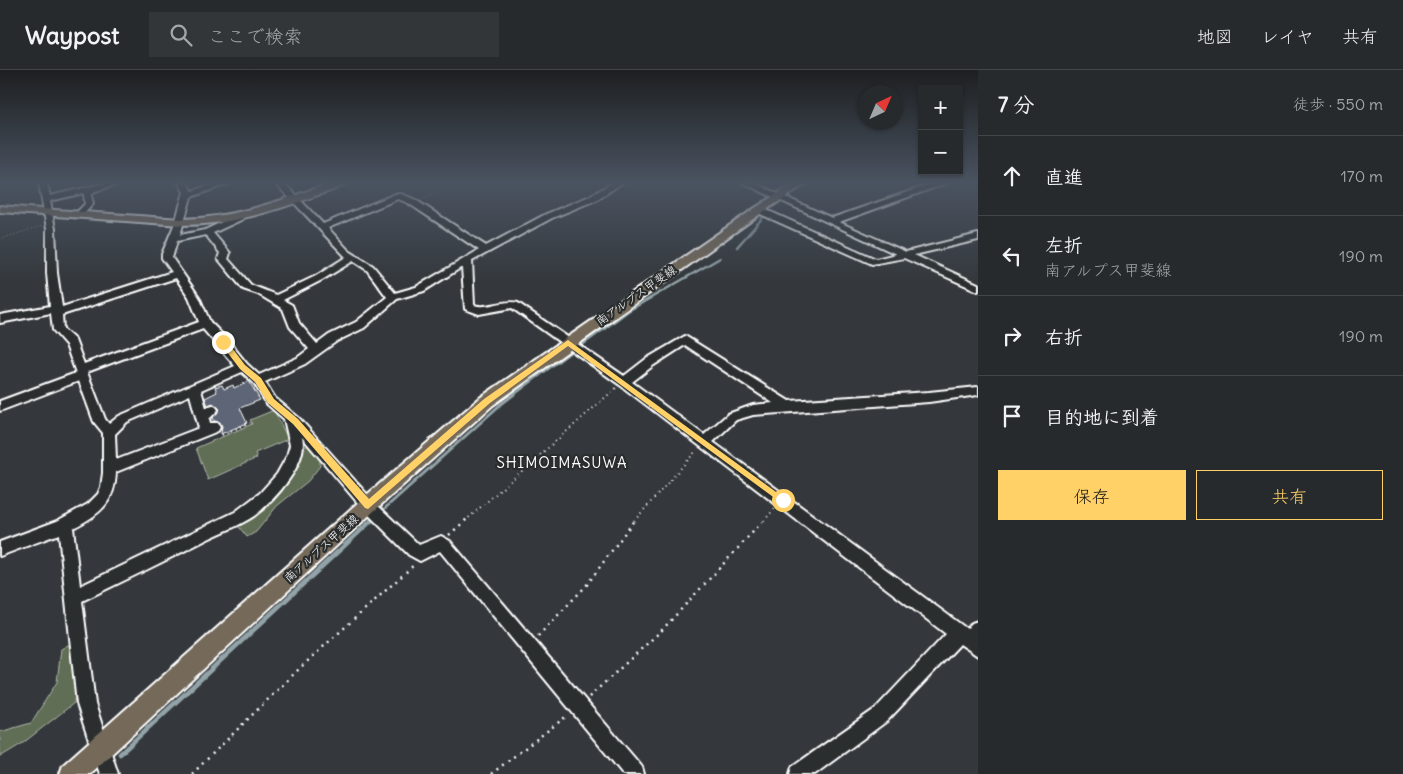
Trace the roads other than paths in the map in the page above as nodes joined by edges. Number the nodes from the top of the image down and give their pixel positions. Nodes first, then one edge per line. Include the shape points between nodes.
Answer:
1 (48, 216) edge
2 (103, 216) edge
3 (183, 216) edge
4 (244, 216) edge
5 (309, 216) edge
6 (347, 216) edge
7 (433, 216) edge
8 (549, 216) edge
9 (751, 216) edge
10 (772, 216) edge
11 (820, 216) edge
12 (847, 216) edge
13 (240, 217) junction
14 (832, 221) junction
15 (181, 222) junction
16 (321, 228) junction
17 (208, 232) junction
18 (978, 237) edge
19 (174, 239) junction
20 (485, 250) junction
21 (906, 255) junction
22 (353, 257) junction
23 (467, 260) junction
24 (177, 274) junction
25 (978, 288) edge
26 (393, 297) junction
27 (275, 300) junction
28 (57, 311) junction
29 (0, 319) edge
30 (205, 324) junction
31 (568, 342) junction
32 (316, 350) junction
33 (243, 367) junction
34 (81, 373) junction
35 (258, 380) junction
36 (624, 382) junction
37 (194, 388) junction
38 (978, 391) edge
39 (0, 406) edge
40 (787, 406) junction
41 (290, 416) junction
42 (109, 432) junction
43 (705, 442) junction
44 (108, 469) junction
45 (368, 505) junction
46 (65, 524) junction
47 (0, 549) edge
48 (73, 597) junction
49 (971, 638) edge
50 (100, 749) junction
51 (72, 774) edge
52 (109, 774) edge
53 (635, 774) edge
54 (799, 774) edge

1 - 28 street
2 - 15 main road
3 - 15 street
4 - 13 main road
5 - 16 street
6 - 16 street
7 - 20 street
8 - 20 street
9 - 31 main road, 南アルプス甲斐線
10 - 21 street via 875,262
11 - 14 street
12 - 14 street
13 - 15 main road
13 - 17 street
14 - 21 street
15 - 19 street
16 - 22 street
17 - 19 street
17 - 27 street via 225,253 223,260 247,287
18 - 21 street
19 - 24 street via 167,258
20 - 23 street
21 - 25 street
22 - 26 street via 370,268
22 - 27 street
23 - 26 street via 420,289
23 - 31 street via 469,307 483,310 514,305
24 - 28 street
24 - 30 street via 194,297
26 - 32 street via 360,324
27 - 32 street via 288,307 294,324
28 - 29 street
28 - 34 street via 58,330 71,343
30 - 33 street
30 - 34 street
31 - 36 street
31 - 45 main road, 南アルプス甲斐線 via 487,401
32 - 35 street via 301,361
33 - 35 street
33 - 37 street
34 - 39 street
34 - 42 street via 100,422
35 - 41 street via 271,401
36 - 40 street via 685,340
36 - 43 street
37 - 42 street via 123,420
37 - 44 street via 207,418
38 - 40 street
40 - 43 street via 753,410 732,417
41 - 45 street
41 - 48 street via 296,448 278,483 260,502 244,514 178,548
42 - 44 street
43 - 49 street
44 - 46 street via 108,487 104,497 96,506
45 - 50 main road, 南アルプス甲斐線
45 - 53 street via 420,554 441,543
46 - 47 street
46 - 48 street
48 - 50 street via 86,704
49 - 54 street via 881,715
50 - 51 main road, 南アルプス甲斐線
50 - 52 street

